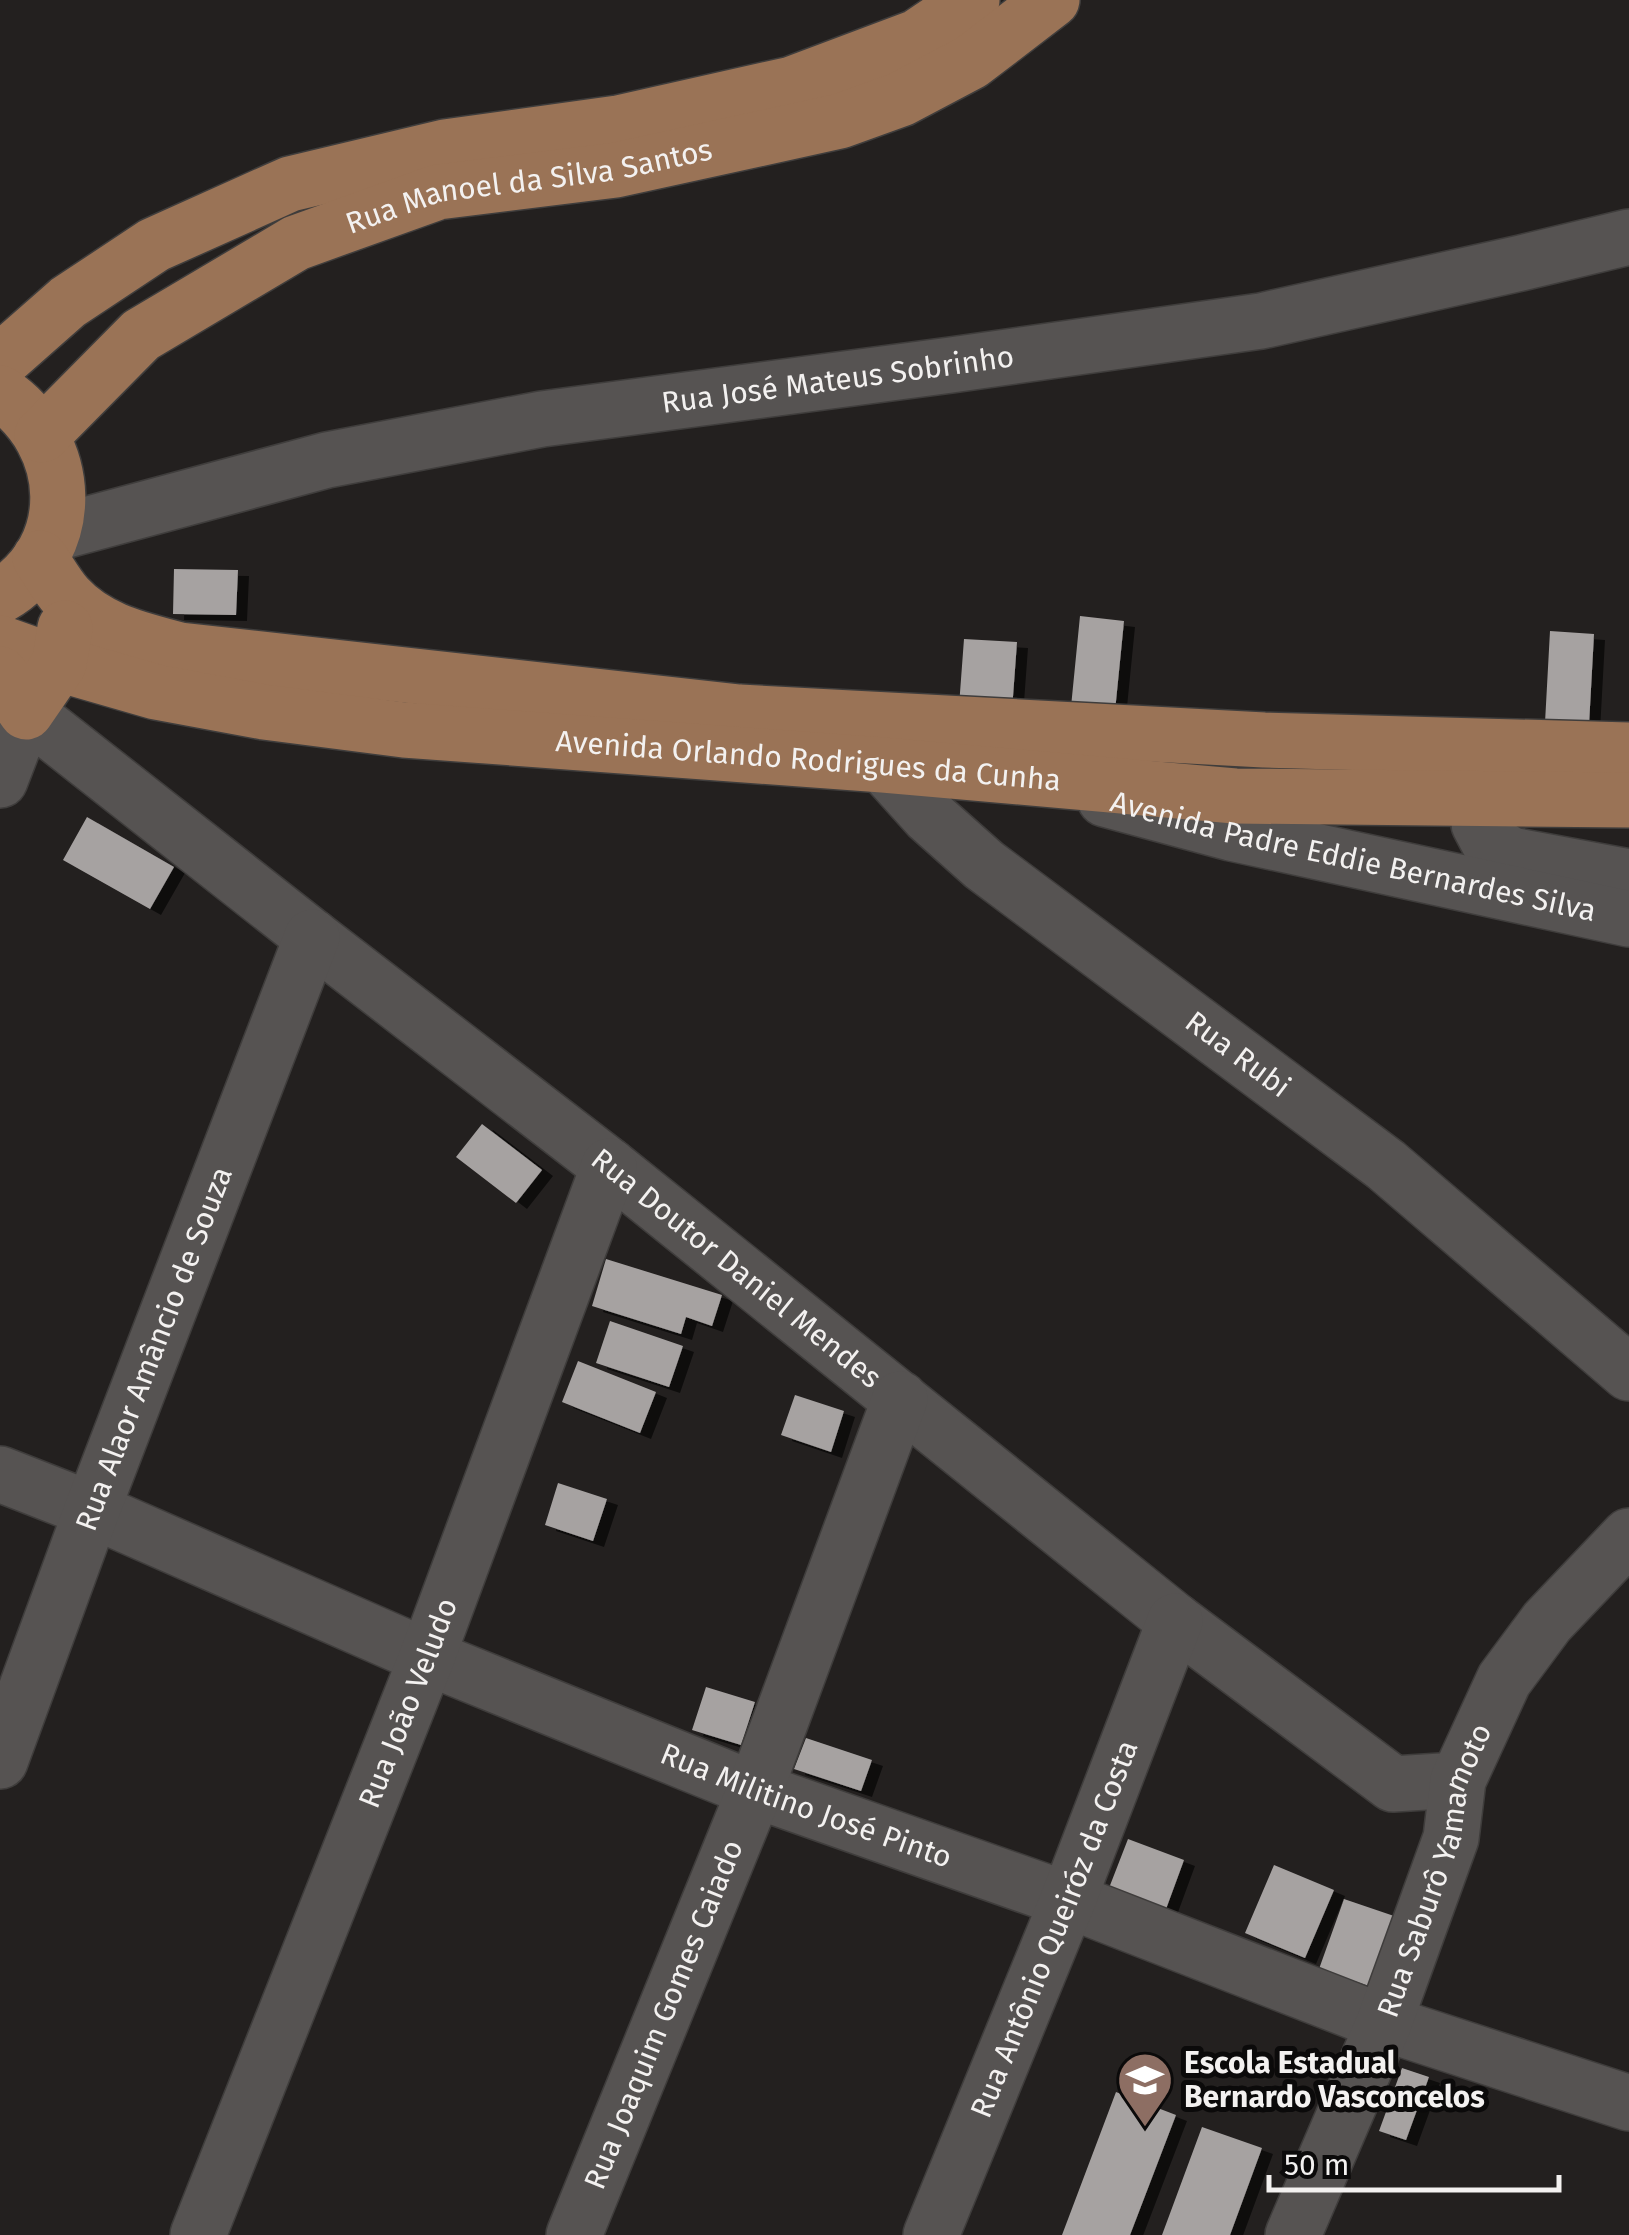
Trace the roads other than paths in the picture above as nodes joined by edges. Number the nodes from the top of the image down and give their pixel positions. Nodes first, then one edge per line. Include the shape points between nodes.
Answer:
1 (972, 0) edge
2 (1052, 0) edge
3 (1629, 237) edge
4 (0, 362) edge
5 (0, 393) edge
6 (42, 435) junction
7 (53, 563) junction
8 (0, 596) edge
9 (0, 643) edge
10 (59, 664) junction
11 (13, 693) edge
12 (881, 742) junction
13 (1629, 750) edge
14 (1478, 772) junction
15 (1020, 777) junction
16 (0, 780) edge
17 (1629, 800) edge
18 (1629, 877) edge
19 (1629, 919) edge
20 (312, 937) junction
21 (609, 1166) junction
22 (1629, 1373) edge
23 (900, 1399) junction
24 (0, 1474) edge
25 (92, 1510) junction
26 (1629, 1536) edge
27 (1176, 1621) junction
28 (427, 1657) junction
29 (0, 1761) edge
30 (1458, 1780) junction
31 (755, 1790) junction
32 (1068, 1900) junction
33 (1384, 2022) junction
34 (1629, 2103) edge
35 (198, 2235) edge
36 (574, 2235) edge
37 (931, 2235) edge
38 (1293, 2235) edge

1 - 4 main road, Rua Manoel da Silva Santos via 917,38 792,84 618,122 445,148 290,184 154,245 68,302
2 - 6 main road, Rua Manoel da Silva Santos via 971,62 840,122 616,170 438,192 296,242 141,335
3 - 7 street, Rua José Mateus Sobrinho via 1261,320 542,419 326,460
5 - 6 main road
6 - 7 main road via 55,467 58,501
7 - 8 main road
7 - 10 main road via 65,631
7 - 12 main road, Avenida Orlando Rodrigues da Cunha via 98,622 180,650 739,712
9 - 10 main road, Avenida Orlando Rodrigues da Cunha
10 - 11 main road
10 - 12 main road, Avenida Orlando Rodrigues da Cunha via 174,696 404,730
11 - 16 street
11 - 20 street, Rua Doutor Daniel Mendes
12 - 14 main road, Avenida Orlando Rodrigues da Cunha via 1264,740
12 - 15 main road, Avenida Orlando Rodrigues da Cunha
12 - 22 street, Rua Rubi via 930,816 984,865 1386,1165
13 - 14 main road, Avenida Orlando Rodrigues da Cunha
14 - 15 main road, Avenida Orlando Rodrigues da Cunha via 1236,796
14 - 17 main road, Avenida Orlando Rodrigues da Cunha
14 - 18 street, Avenida Padre Eddie Bernardes Silva via 1479,824 1488,842 1511,855
15 - 19 street, Avenida Padre Eddie Bernardes Silva via 1231,833
20 - 21 street, Rua Doutor Daniel Mendes
20 - 25 street, Rua Alaor Amâncio de Souza
21 - 23 street, Rua Doutor Daniel Mendes
21 - 28 street, Rua João Veludo
23 - 27 street, Rua Doutor Daniel Mendes
23 - 31 street, Rua Joaquim Gomes Caiado
24 - 25 street, Rua Militino José Pinto
25 - 28 street, Rua Militino José Pinto
25 - 29 street, Rua Alaor Amâncio de Souza
26 - 30 street, Rua Saburô Yamamoto via 1547,1622 1504,1680
27 - 30 street, Rua Doutor Daniel Mendes via 1393,1784
27 - 32 street, Rua Antônio Queiróz da Costa
28 - 31 street, Rua Militino José Pinto
28 - 35 street, Rua João Veludo
30 - 33 street, Rua Saburô Yamamoto via 1451,1838
31 - 32 street, Rua Militino José Pinto
31 - 36 street, Rua Joaquim Gomes Caiado
32 - 33 street, Rua Militino José Pinto
32 - 37 street, Rua Antônio Queiróz da Costa
33 - 34 street, Rua Militino José Pinto
33 - 38 street, Rua Saburô Yamamoto

